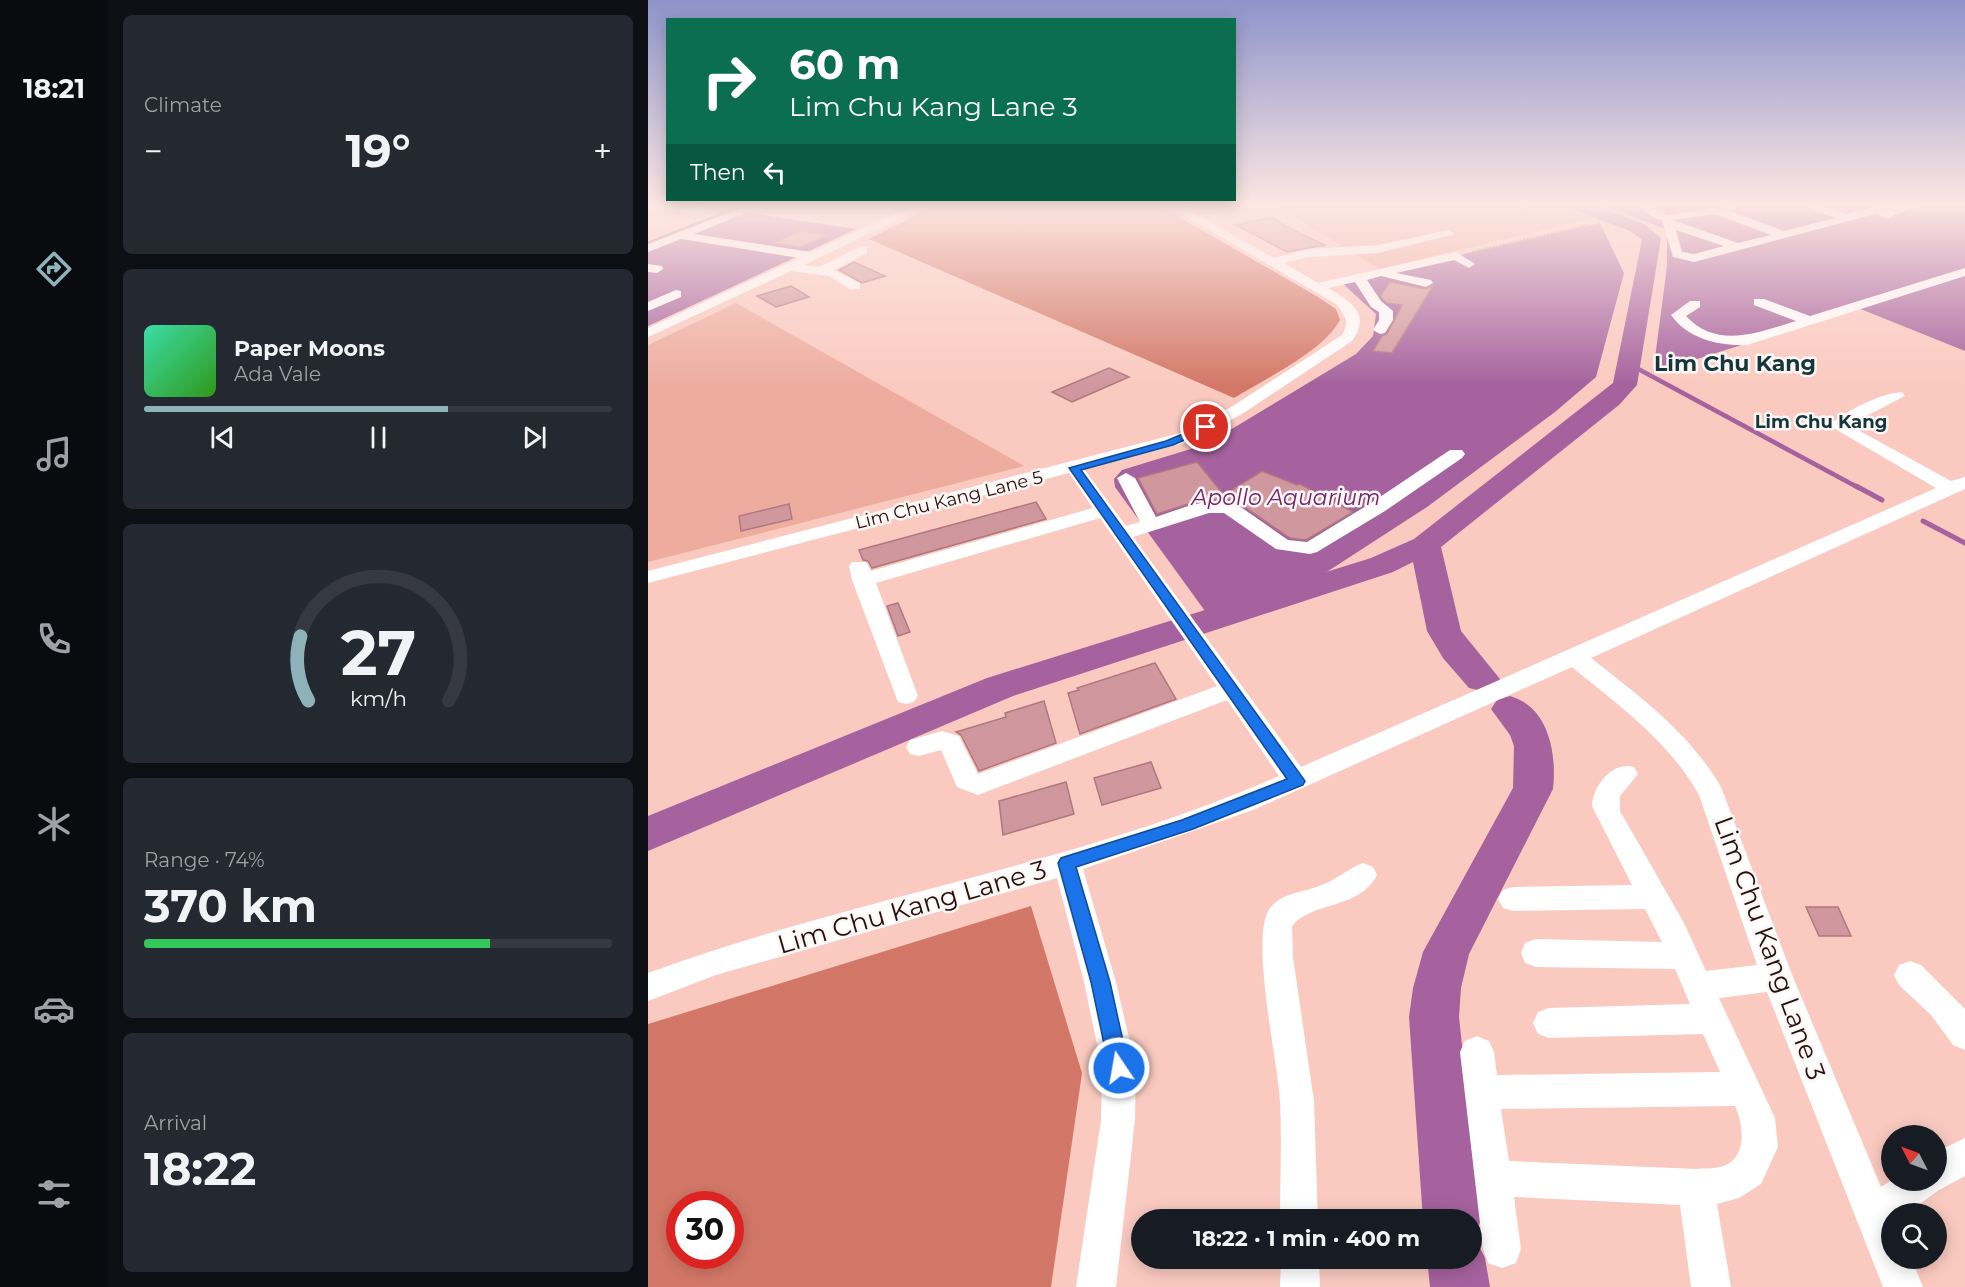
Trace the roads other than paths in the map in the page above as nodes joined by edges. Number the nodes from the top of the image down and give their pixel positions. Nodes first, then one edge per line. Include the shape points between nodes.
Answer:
1 (832, 266) edge
2 (1280, 266) edge
3 (1413, 266) edge
4 (789, 267) joint
5 (1933, 270) dead end
6 (822, 271) junction
7 (1383, 273) junction
8 (1965, 273) edge
9 (1951, 277) junction
10 (1360, 279) junction
11 (1426, 283) dead end
12 (855, 286) dead end
13 (1316, 286) junction
14 (1863, 291) dead end
15 (676, 294) dead end
16 (1880, 298) junction
17 (1759, 302) dead end
18 (1695, 304) dead end
19 (648, 307) edge
20 (1809, 321) junction
21 (1380, 330) dead end
22 (648, 333) edge
23 (1897, 396) dead end
24 (1456, 454) dead end
25 (1074, 468) junction
26 (1126, 478) dead end
27 (1957, 485) edge
28 (1104, 510) junction
29 (1151, 525) junction
30 (1122, 534) junction
31 (648, 578) edge
32 (1572, 655) junction
33 (1232, 689) junction
34 (906, 696) dead end
35 (919, 747) dead end
36 (1625, 774) dead end
37 (1297, 781) junction
38 (1067, 863) junction
39 (1363, 875) dead end
40 (1654, 897) junction
41 (1513, 899) dead end
42 (1536, 953) dead end
43 (1684, 956) junction
44 (1910, 975) dead end
45 (1777, 977) junction
46 (1699, 986) junction
47 (648, 987) edge
48 (1713, 1018) junction
49 (1549, 1023) dead end
50 (1965, 1034) edge
51 (1477, 1052) dead end
52 (1744, 1089) junction
53 (1482, 1092) junction
54 (1965, 1156) edge
55 (1947, 1167) edge
56 (1493, 1178) junction
57 (1696, 1187) junction
58 (1908, 1191) edge
59 (1299, 1209) edge
60 (1873, 1213) junction
61 (1502, 1249) dead end
62 (1300, 1269) edge
63 (1096, 1287) edge
64 (1300, 1287) edge
65 (1711, 1287) edge
66 (1903, 1287) edge

1 - 6 street
2 - 13 street, Lim Chu Kang Lane 5
3 - 7 street
4 - 6 street
4 - 22 street
5 - 9 street
6 - 12 street
7 - 10 street
7 - 11 street
8 - 9 street
9 - 16 street
10 - 13 street
10 - 21 street via 1376,304 1386,311
13 - 25 street, Lim Chu Kang Lane 5 via 1341,301 1354,317 1354,327 1347,338 1334,348 1190,436
14 - 16 street
15 - 19 street
16 - 20 street
17 - 20 street
18 - 20 street via 1680,313 1679,318 1694,329 1727,341 1747,341
23 - 27 street via 1838,426
24 - 29 street via 1310,548 1283,545 1228,507 1208,507
25 - 28 street
25 - 31 street, Lim Chu Kang Lane 5
26 - 29 street
27 - 32 street, Lim Chu Kang Lane 3
28 - 30 street
28 - 34 street via 860,572
29 - 30 street
30 - 33 street
32 - 37 street, Lim Chu Kang Lane 3
32 - 45 street, Lim Chu Kang Lane 3 via 1680,747 1701,771
33 - 35 street via 978,785 966,780 950,742 942,740
33 - 37 street
36 - 40 street via 1607,792 1604,803
37 - 38 street, Lim Chu Kang Lane 3 via 1187,825
38 - 47 street, Lim Chu Kang Lane 3 via 715,962
38 - 63 street via 1119,1068 1118,1120
39 - 59 street via 1346,887 1289,909 1276,927 1297,1101
40 - 41 street
40 - 43 street
42 - 43 street
43 - 46 street
44 - 50 street
45 - 46 street
45 - 60 street, Lim Chu Kang Lane 3
46 - 48 street
48 - 49 street
48 - 52 street
51 - 53 street
52 - 53 street
52 - 57 street via 1758,1118 1760,1147 1748,1171 1726,1185
53 - 56 street
54 - 55 street
56 - 57 street
56 - 61 street
57 - 65 street
58 - 60 street
60 - 66 street, Lim Chu Kang Lane 3
62 - 64 street

